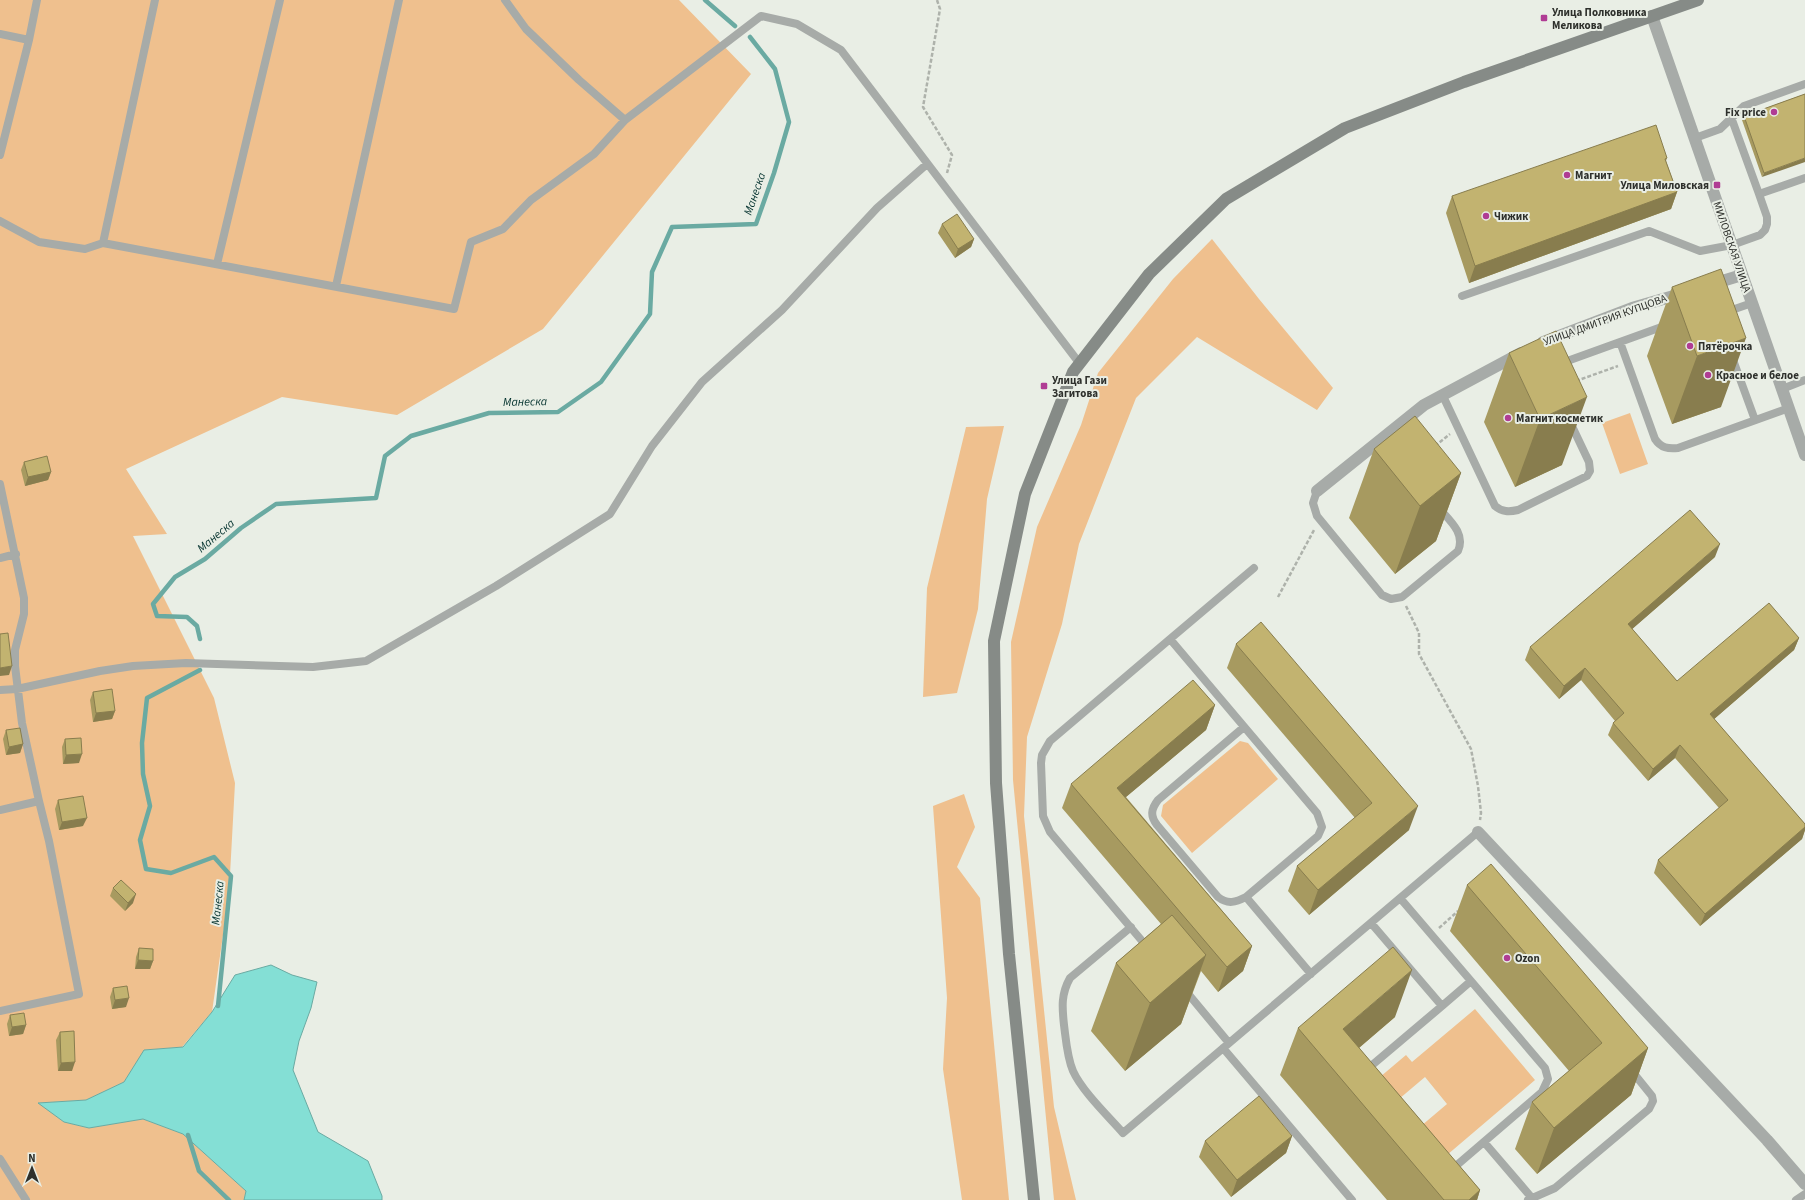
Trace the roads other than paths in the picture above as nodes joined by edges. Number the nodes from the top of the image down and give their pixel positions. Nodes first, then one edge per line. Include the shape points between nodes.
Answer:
1 (37, 0) edge
2 (155, 0) edge
3 (280, 0) edge
4 (399, 0) edge
5 (505, 0) edge
6 (1698, 0) edge
7 (1652, 16) junction
8 (0, 34) edge
9 (29, 40) junction
10 (1805, 84) edge
11 (1732, 118) junction
12 (625, 120) junction
13 (1695, 138) junction
14 (0, 155) edge
15 (927, 164) junction
16 (1805, 178) edge
17 (1759, 194) junction
18 (0, 221) edge
19 (103, 243) junction
20 (1732, 244) junction
21 (217, 264) junction
22 (1742, 274) junction
23 (336, 286) junction
24 (1462, 296) dead end
25 (1752, 303) junction
26 (1716, 313) edge
27 (1677, 322) edge
28 (1620, 342) junction
29 (1729, 349) edge
30 (1080, 364) junction
31 (1553, 366) edge
32 (1805, 380) edge
33 (1782, 389) junction
34 (1442, 394) junction
35 (1789, 408) junction
36 (1567, 416) edge
37 (1755, 420) junction
38 (1805, 455) edge
39 (0, 484) edge
40 (1318, 491) joint
41 (1431, 498) edge
42 (16, 554) junction
43 (0, 558) edge
44 (1254, 568) dead end
45 (1170, 639) junction
46 (17, 689) junction
47 (0, 690) edge
48 (1244, 727) junction
49 (39, 801) junction
50 (0, 810) edge
51 (1478, 832) joint
52 (1246, 897) junction
53 (1400, 898) junction
54 (1371, 923) junction
55 (1130, 927) junction
56 (1155, 956) edge
57 (1311, 974) junction
58 (1471, 981) junction
59 (1180, 985) edge
60 (1442, 1006) junction
61 (0, 1011) edge
62 (1229, 1043) junction
63 (1223, 1048) junction
64 (1624, 1063) edge
65 (1368, 1081) edge
66 (1484, 1142) junction
67 (0, 1159) edge
68 (1445, 1174) edge
69 (1805, 1184) edge
70 (1805, 1194) edge
71 (1530, 1199) edge
72 (26, 1200) edge
73 (1034, 1200) edge
74 (1352, 1200) edge
75 (1796, 1200) edge

1 - 9 lane
2 - 19 lane
3 - 21 lane
4 - 23 lane
5 - 12 lane via 526,29 578,80
6 - 7 main road
7 - 13 street, МИЛОВСКАЯ УЛИЦА
7 - 30 main road via 1464,82 1345,128 1226,199 1149,274
8 - 9 lane
9 - 14 lane
10 - 11 lane via 1748,104
11 - 13 lane via 1720,129
11 - 17 lane
12 - 15 lane via 761,16 798,24 841,50
12 - 23 lane via 594,154 531,200 503,230 471,242 454,309
13 - 20 street, МИЛОВСКАЯ УЛИЦА
15 - 30 lane
15 - 46 lane via 877,208 782,310 702,382 652,446 610,514 496,586 366,661 312,667 186,663 133,666
16 - 17 lane
17 - 20 lane via 1767,217 1765,230 1760,235
18 - 19 lane via 39,242 85,249
19 - 21 lane
20 - 22 street, МИЛОВСКАЯ УЛИЦА
20 - 24 lane via 1700,251 1649,231
21 - 23 lane
22 - 25 street, МИЛОВСКАЯ УЛИЦА
22 - 34 street, УЛИЦА ДМИТРИЯ КУПЦОВА via 1632,308 1556,336
25 - 26 lane
25 - 33 street, МИЛОВСКАЯ УЛИЦА
27 - 28 lane
28 - 31 lane
28 - 37 lane via 1655,439 1662,447 1678,448
29 - 37 lane
30 - 73 main road via 1073,372 1025,494 994,641 998,798 1009,954
32 - 33 lane
33 - 35 street, МИЛОВСКАЯ УЛИЦА
34 - 36 lane via 1495,506 1503,511 1510,512 1587,476 1590,471 1589,462
34 - 40 street, УЛИЦА ДМИТРИЯ КУПЦОВА via 1424,404 1385,442
35 - 37 lane
35 - 38 street, МИЛОВСКАЯ УЛИЦА
39 - 42 lane
40 - 41 lane via 1313,503 1320,519 1382,595 1391,599 1402,597 1458,551 1460,546 1459,533
42 - 43 lane
42 - 46 lane via 25,606 15,656
44 - 45 lane
45 - 48 lane
45 - 55 lane via 1050,741 1041,763 1045,824
46 - 47 lane
46 - 49 lane
48 - 52 lane via 1317,813 1322,826 1318,836
48 - 52 lane via 1158,800 1152,812 1153,820 1218,897 1228,902 1236,902
49 - 50 lane
49 - 61 lane via 80,994
51 - 53 lane
51 - 69 street via 1768,1140
52 - 57 lane
53 - 54 lane
53 - 58 lane
54 - 57 lane
54 - 60 lane
55 - 56 lane
55 - 63 lane via 1070,978 1063,994 1062,1012 1069,1060 1082,1086 1123,1133
57 - 62 lane
58 - 60 lane
58 - 66 lane via 1544,1068 1548,1079 1542,1092
59 - 62 lane
60 - 65 lane via 1371,1066 1367,1075
62 - 63 lane
63 - 74 lane
64 - 71 lane via 1650,1093 1651,1106 1555,1188
66 - 68 lane
66 - 71 lane
67 - 72 lane
70 - 75 lane

